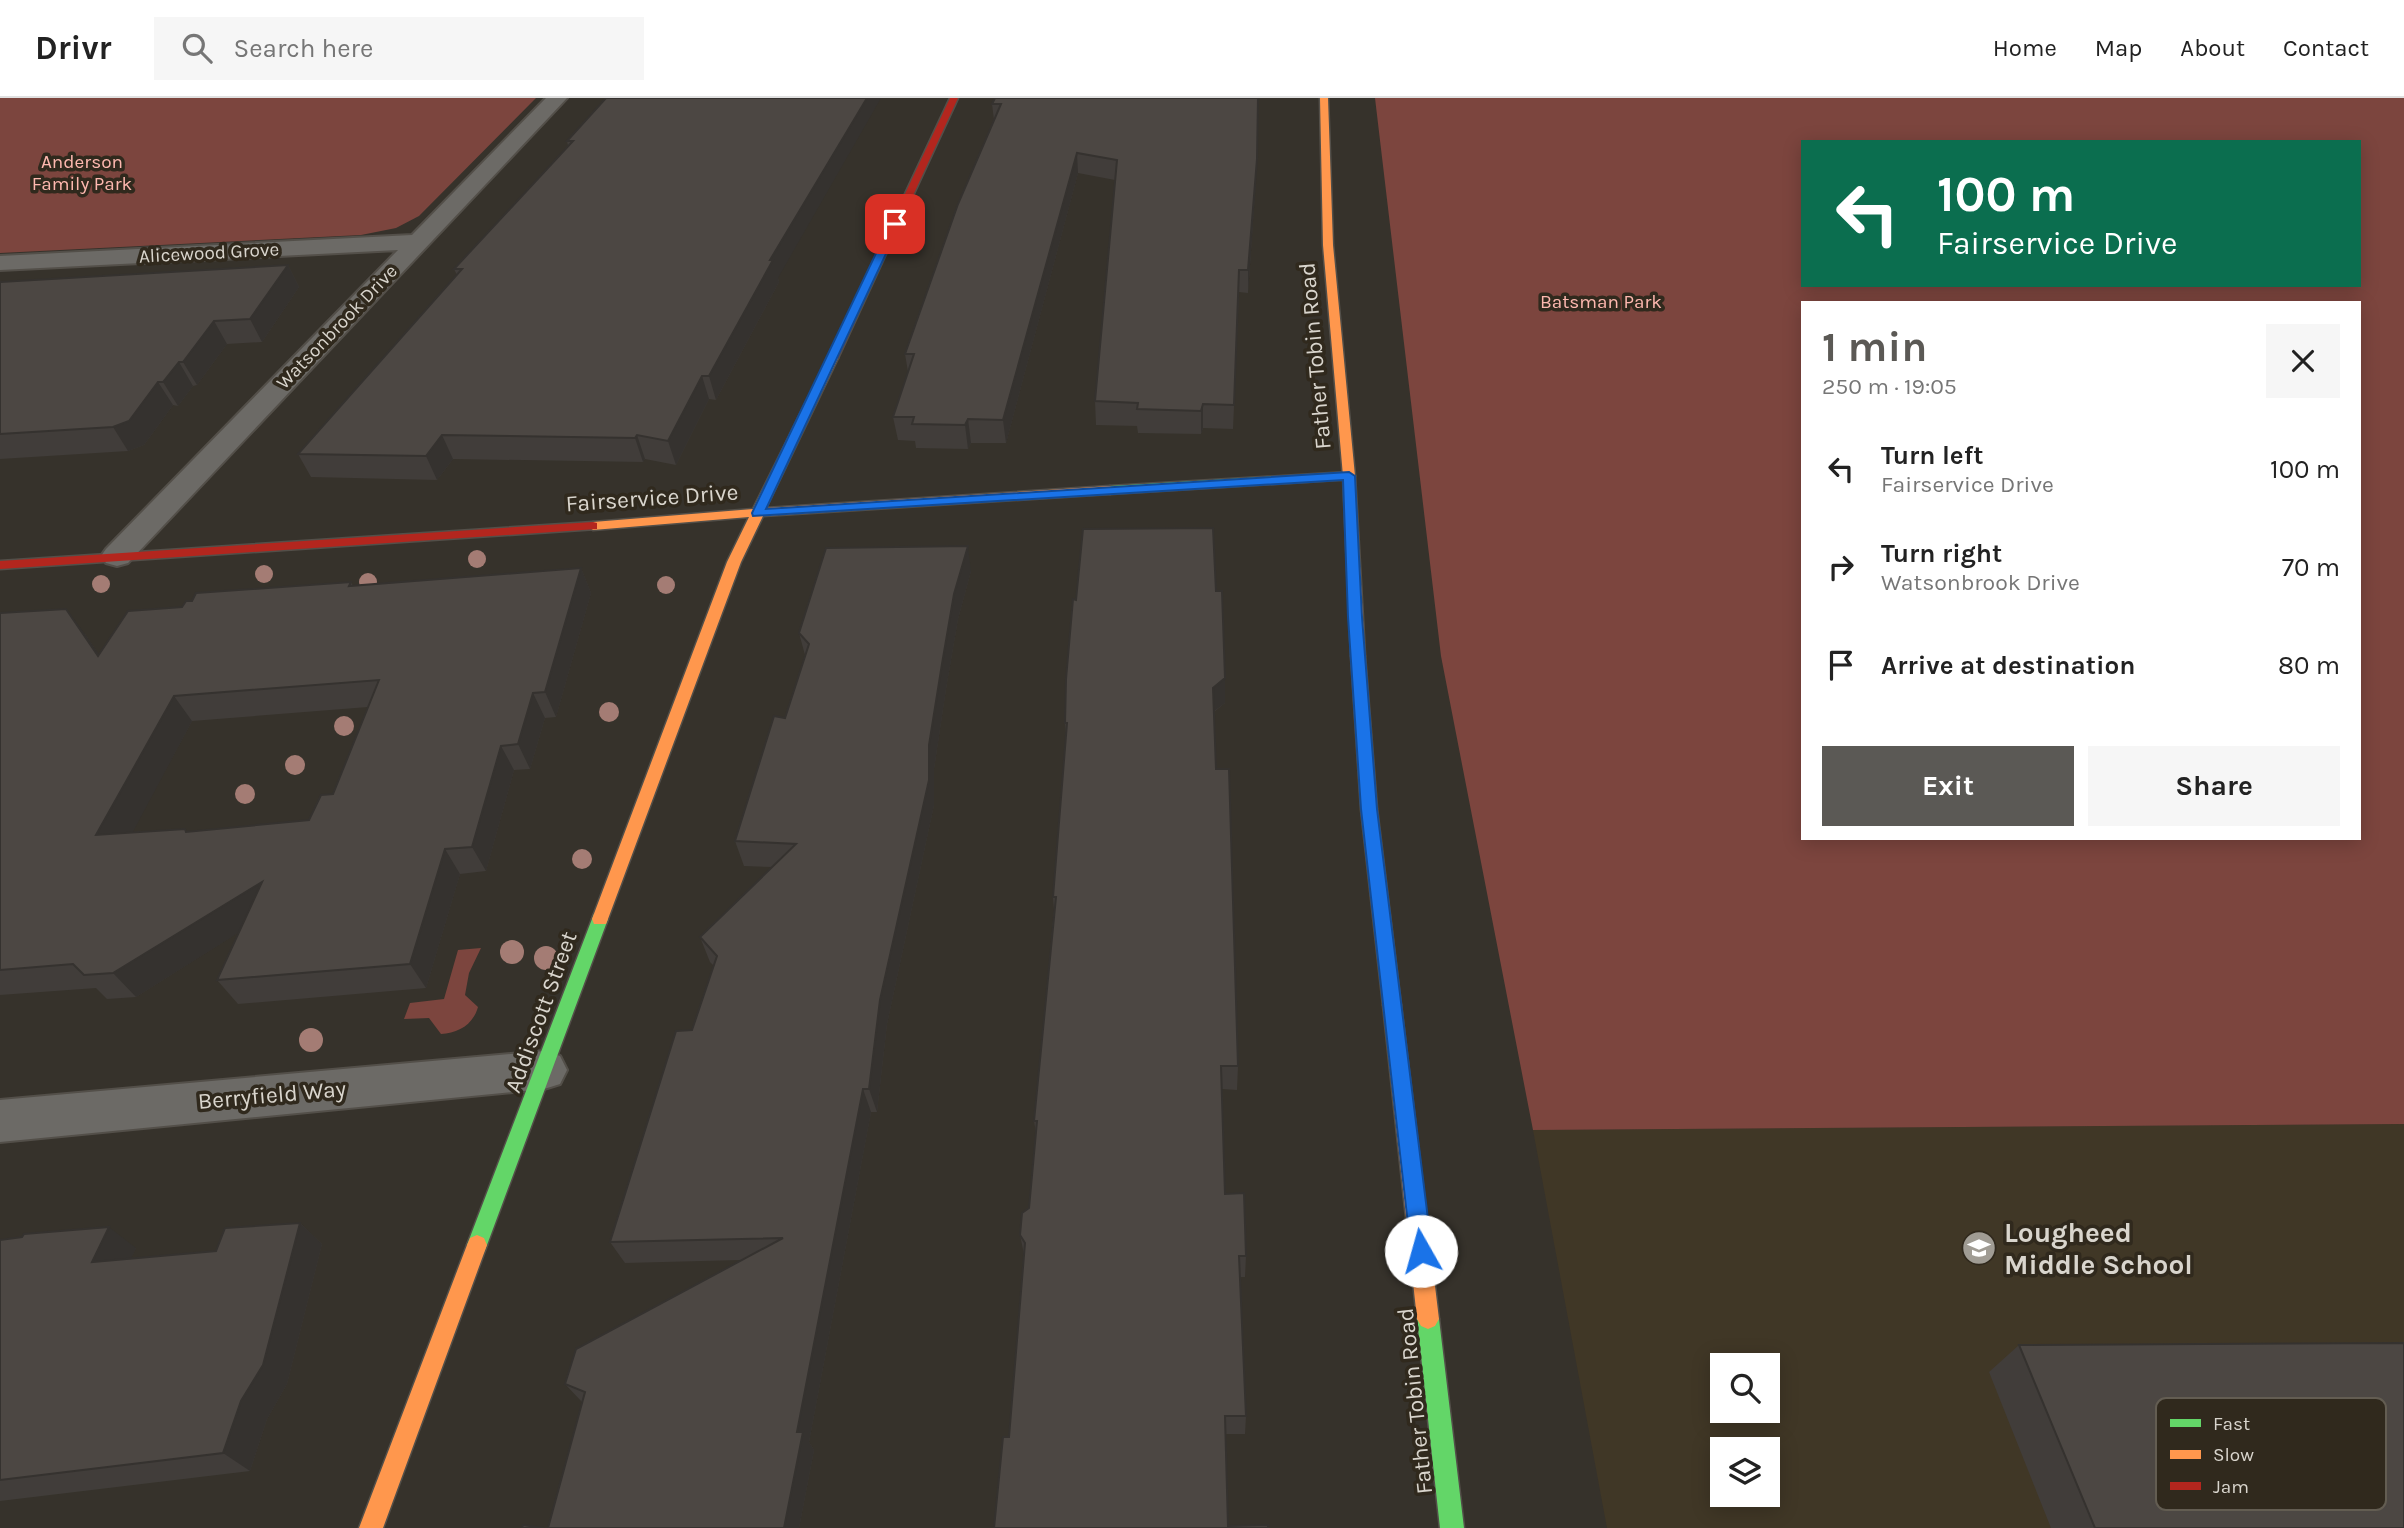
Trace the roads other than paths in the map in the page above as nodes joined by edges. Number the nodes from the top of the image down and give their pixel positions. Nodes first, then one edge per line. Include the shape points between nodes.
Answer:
1 (557, 98) edge
2 (954, 98) edge
3 (1324, 98) edge
4 (417, 242) junction
5 (0, 263) edge
6 (1349, 476) junction
7 (758, 513) junction
8 (117, 556) junction
9 (0, 565) edge
10 (544, 1070) junction
11 (0, 1121) edge
12 (371, 1528) edge
13 (1452, 1528) edge

1 - 4 street, Watsonbrook Drive
2 - 7 street
3 - 6 street, Father Tobin Road via 1328,245
4 - 5 street, Alicewood Grove
4 - 8 street, Watsonbrook Drive
6 - 7 street, Fairservice Drive
6 - 13 street, Father Tobin Road via 1369,809
7 - 8 street, Fairservice Drive
7 - 10 street, Addiscott Street via 734,562
8 - 9 street, Fairservice Drive
10 - 11 street, Berryfield Way
10 - 12 street, Addiscott Street

